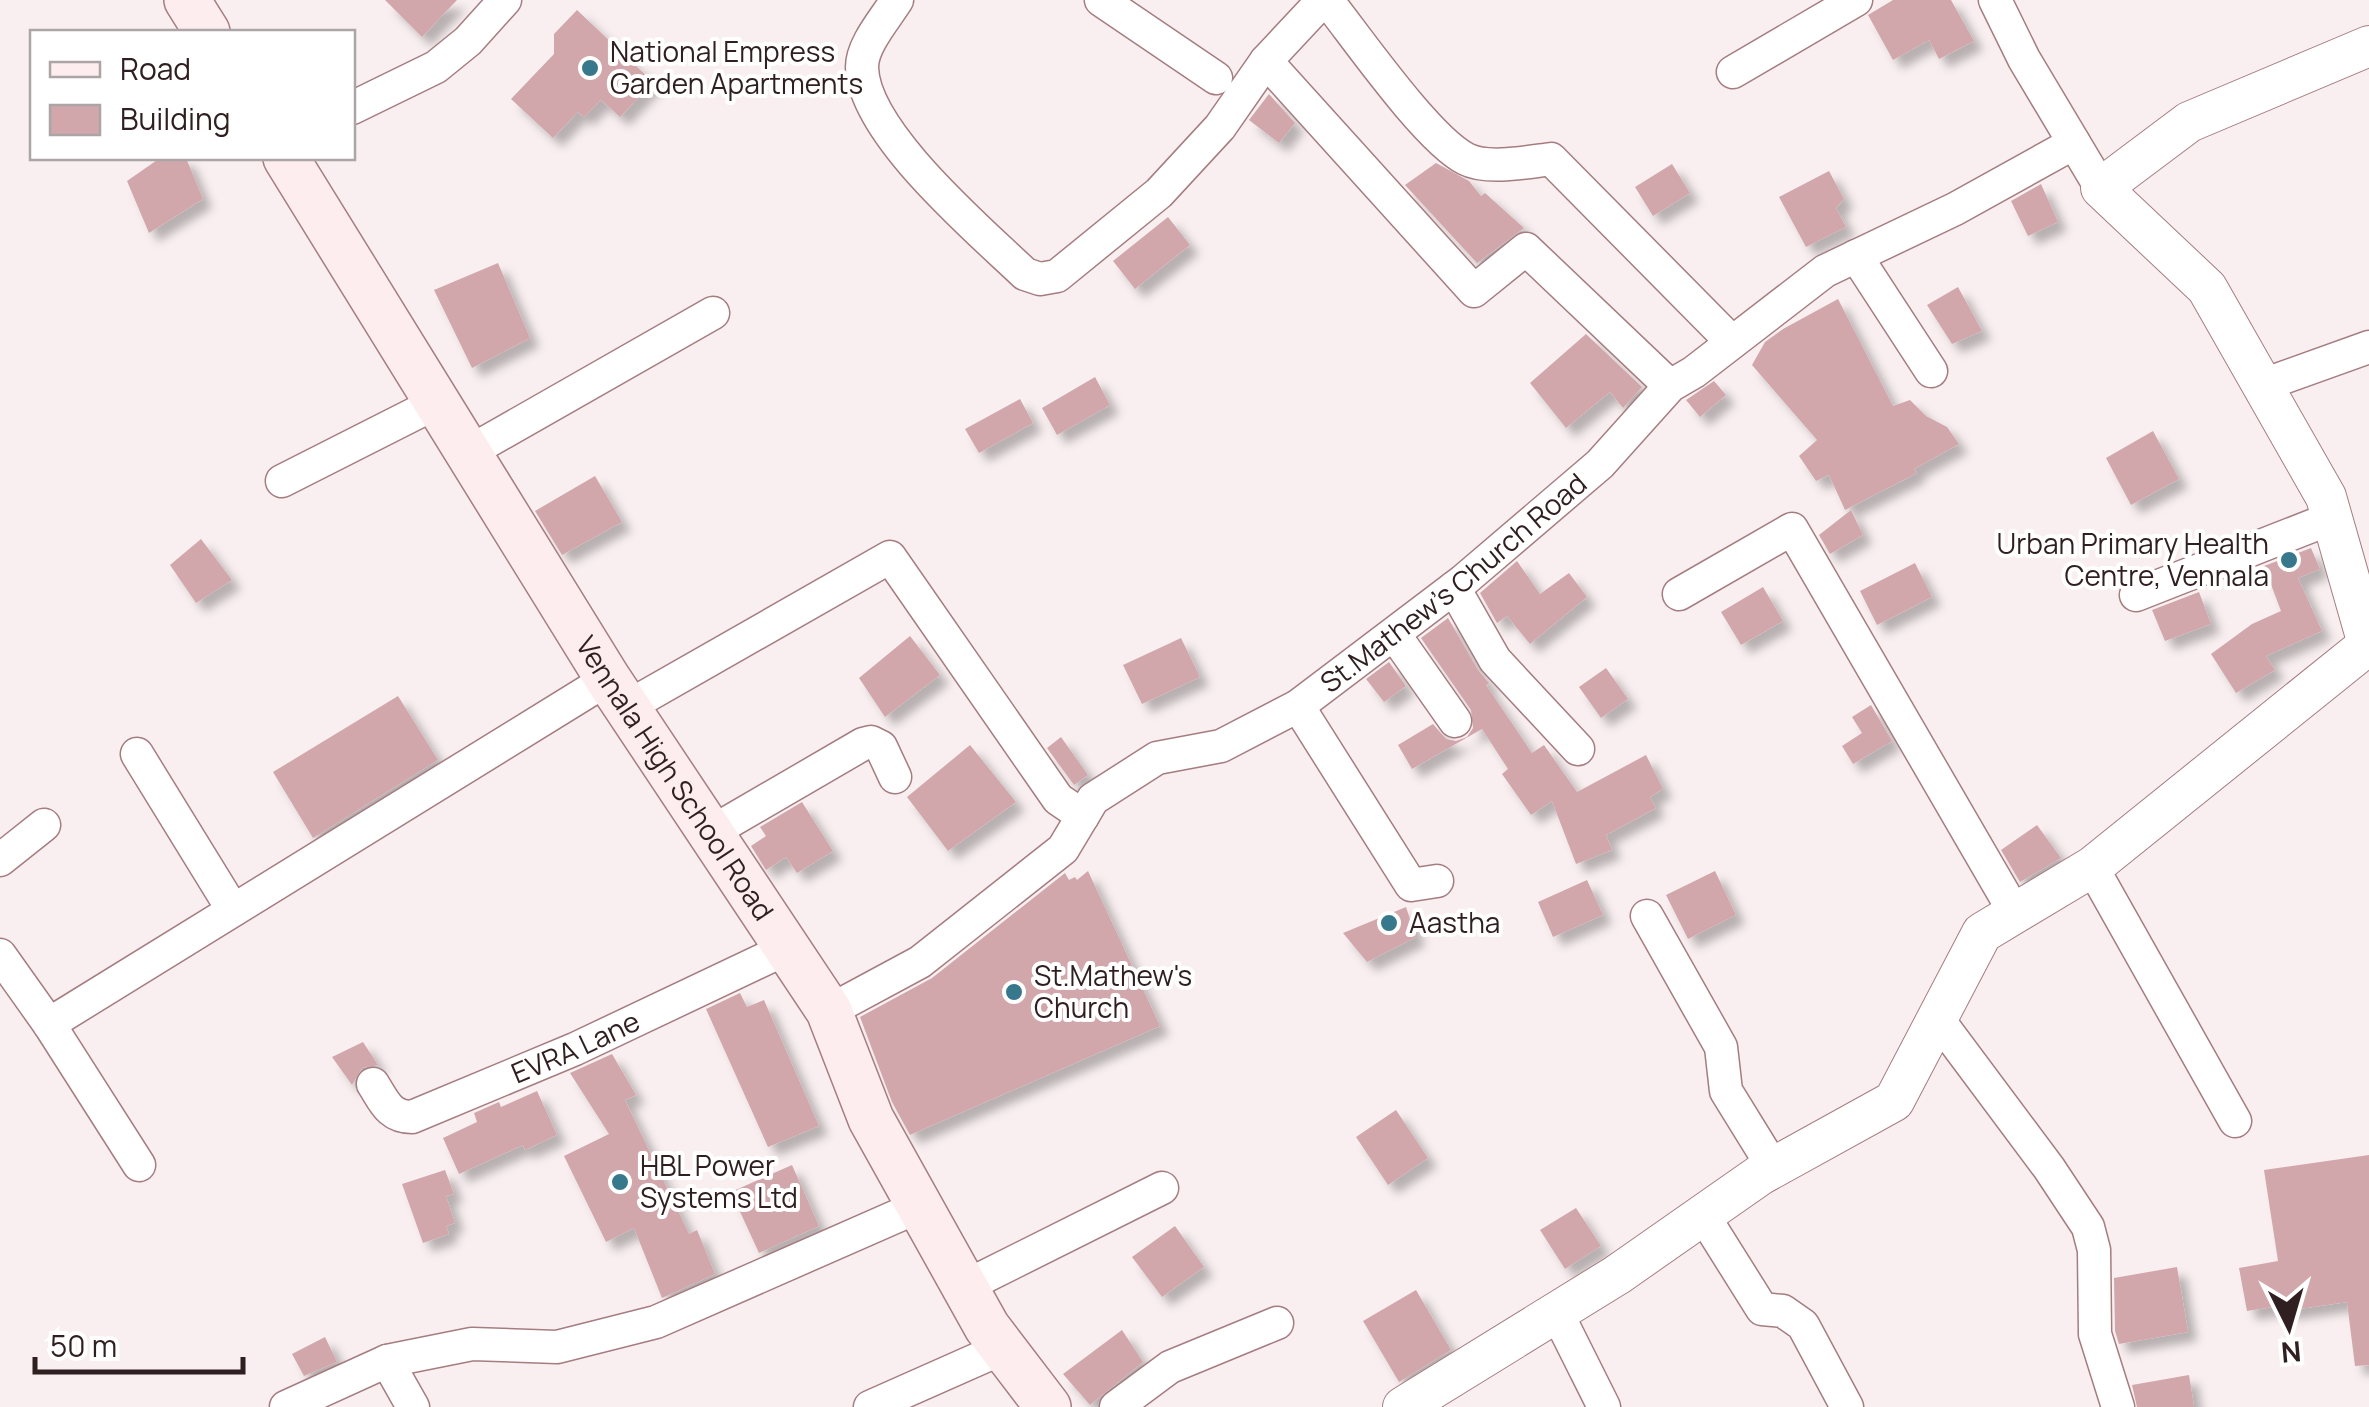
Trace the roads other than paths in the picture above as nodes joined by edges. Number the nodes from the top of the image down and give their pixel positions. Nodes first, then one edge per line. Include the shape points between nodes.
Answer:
1 (186, 0) edge
2 (505, 0) edge
3 (897, 0) edge
4 (1100, 0) edge
5 (1325, 0) edge
6 (1856, 0) edge
7 (1995, 0) edge
8 (206, 30) edge
9 (2369, 46) edge
10 (1266, 61) junction
11 (1732, 72) dead end
12 (1216, 78) dead end
13 (355, 107) edge
14 (2074, 142) junction
15 (287, 160) edge
16 (2101, 188) junction
17 (1856, 256) junction
18 (713, 313) dead end
19 (1732, 342) junction
20 (2369, 347) edge
21 (1931, 371) dead end
22 (2263, 385) junction
23 (1670, 386) junction
24 (438, 402) junction
25 (469, 452) junction
26 (282, 481) dead end
27 (2332, 518) junction
28 (1454, 588) junction
29 (1679, 594) dead end
30 (2136, 595) dead end
31 (1394, 634) junction
32 (2369, 644) edge
33 (618, 693) junction
34 (1298, 706) junction
35 (1454, 720) dead end
36 (1578, 749) dead end
37 (137, 754) dead end
38 (895, 778) dead end
39 (1083, 816) junction
40 (44, 825) dead end
41 (710, 833) junction
42 (0, 860) edge
43 (2092, 867) junction
44 (1436, 881) dead end
45 (233, 910) junction
46 (2015, 913) junction
47 (1646, 916) dead end
48 (788, 948) junction
49 (0, 955) edge
50 (829, 1011) junction
51 (1937, 1018) junction
52 (48, 1024) junction
53 (373, 1084) dead end
54 (2235, 1121) dead end
55 (138, 1165) dead end
56 (1773, 1167) junction
57 (1162, 1188) dead end
58 (920, 1206) junction
59 (1703, 1215) junction
60 (964, 1287) junction
61 (1556, 1313) junction
62 (1277, 1323) dead end
63 (1003, 1348) junction
64 (387, 1361) junction
65 (286, 1407) edge
66 (413, 1407) edge
67 (870, 1407) edge
68 (1048, 1407) edge
69 (1116, 1407) edge
70 (1403, 1407) edge
71 (1604, 1407) edge
72 (1847, 1407) edge
73 (2118, 1407) edge

1 - 8 main road
2 - 13 street via 436,67
3 - 10 street via 862,64 876,112 948,198 1024,274 1040,279 1057,276 1159,193 1220,126
4 - 12 street
5 - 10 street
5 - 19 street via 1430,128 1467,160 1551,159
6 - 11 street
7 - 14 street
9 - 16 street via 2188,122
10 - 23 street via 1474,291 1526,249
14 - 16 street
14 - 17 street, St.Mathew's Church Road
15 - 24 main road, Vennala High School Road
16 - 22 street via 2207,288
17 - 19 street, St.Mathew's Church Road via 1825,271
17 - 21 street
18 - 25 street
19 - 23 street, St.Mathew's Church Road
20 - 22 street
22 - 27 street
23 - 28 street, St.Mathew's Church Road via 1600,464
24 - 25 main road, Vennala High School Road
24 - 26 street
25 - 33 main road, Vennala High School Road
27 - 30 street
27 - 32 street
28 - 31 street, St.Mathew's Church Road
28 - 36 street via 1496,660
29 - 46 street via 1792,530
31 - 34 street, St.Mathew's Church Road
31 - 35 street
32 - 43 street
33 - 39 street via 890,557 1058,799
33 - 41 main road, Vennala High School Road
33 - 45 street
34 - 39 street, St.Mathew's Church Road via 1221,746 1157,758 1093,799
34 - 44 street via 1411,885
37 - 45 street
38 - 41 street via 881,747 863,744
39 - 50 street, St.Mathew's Church Road via 1063,849 920,962
40 - 42 street
41 - 48 main road, Vennala High School Road
43 - 46 street
43 - 54 street
45 - 52 street
46 - 51 street via 1982,933
47 - 56 street via 1722,1047 1726,1091
48 - 50 main road, Vennala High School Road
48 - 53 street, EVRA Lane via 576,1049 412,1117 390,1111
49 - 52 street
50 - 58 main road, Vennala High School Road via 871,1118
51 - 56 street via 1894,1101
51 - 73 street via 2088,1227 2096,1334
52 - 55 street
56 - 59 street
57 - 60 street
58 - 60 main road, Vennala High School Road
58 - 64 street via 656,1322 557,1347 472,1344
59 - 61 street
59 - 72 street via 1762,1309 1783,1310 1803,1325
60 - 63 main road, Vennala High School Road
61 - 70 street
61 - 71 street
62 - 69 street via 1170,1367
63 - 67 street
63 - 68 main road, Vennala High School Road
64 - 65 street
64 - 66 street

